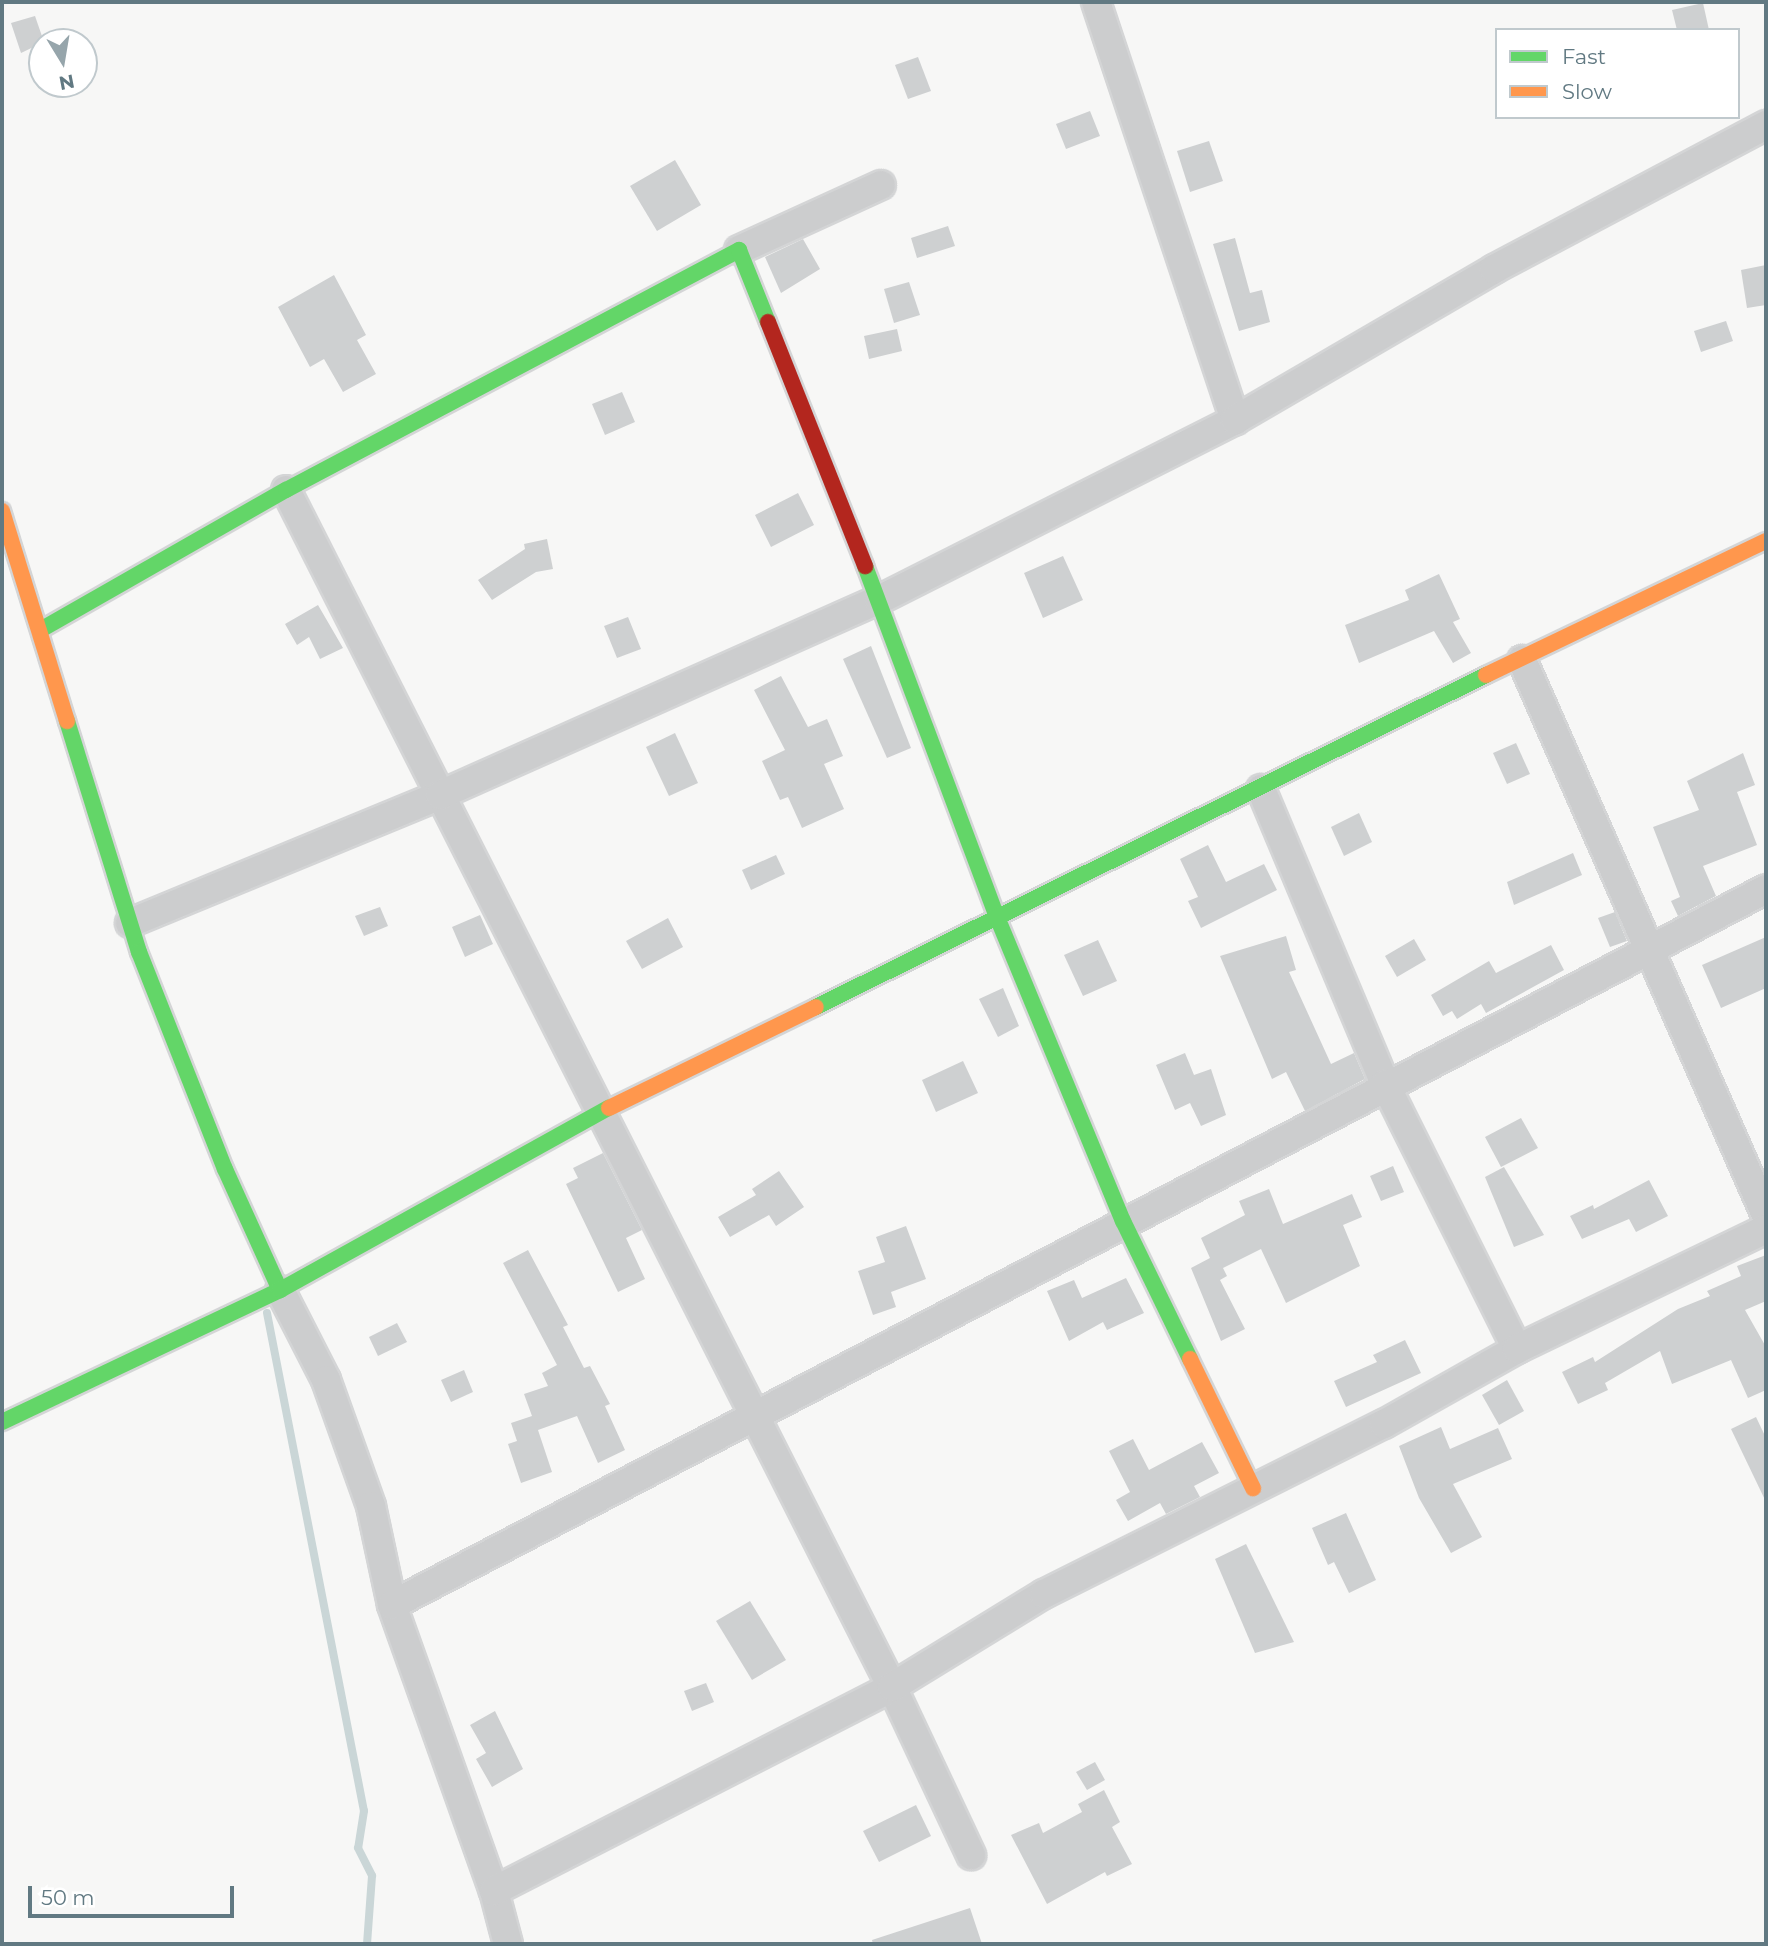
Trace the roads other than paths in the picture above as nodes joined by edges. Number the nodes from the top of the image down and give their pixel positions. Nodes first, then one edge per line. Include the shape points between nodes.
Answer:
1 (1096, 2) edge
2 (1766, 125) edge
3 (881, 184) dead end
4 (739, 250) junction
5 (1235, 420) junction
6 (286, 489) junction
7 (2, 511) edge
8 (1766, 541) edge
9 (879, 600) junction
10 (42, 629) junction
11 (1522, 660) junction
12 (1261, 789) junction
13 (440, 795) junction
14 (1766, 889) edge
15 (997, 918) junction
16 (130, 923) junction
17 (1649, 950) junction
18 (1385, 1084) junction
19 (599, 1113) junction
20 (1766, 1215) edge
21 (1123, 1221) junction
22 (1766, 1229) edge
23 (280, 1290) junction
24 (1517, 1349) junction
25 (754, 1418) junction
26 (2, 1422) edge
27 (1253, 1488) junction
28 (392, 1605) junction
29 (892, 1687) junction
30 (971, 1854) dead end
31 (494, 1891) junction
32 (508, 1944) edge

1 - 5 street
2 - 5 street via 1494,269
3 - 4 street
4 - 6 street
4 - 9 street
5 - 9 street
6 - 10 street
6 - 13 street
7 - 10 street
8 - 11 street
9 - 13 street
9 - 15 street
10 - 16 street
11 - 12 street
11 - 17 street
12 - 15 street
12 - 18 street
13 - 16 street
13 - 19 street
14 - 17 street
15 - 19 street
15 - 21 street
16 - 23 street via 225,1169
17 - 18 street
17 - 20 street
18 - 21 street
18 - 24 street
19 - 23 street
19 - 25 street
21 - 25 street
21 - 27 street
22 - 24 street
23 - 26 street
23 - 28 street via 326,1380 367,1493
24 - 27 street via 1384,1424
25 - 28 street
25 - 29 street
27 - 29 street via 1044,1594
28 - 31 street
29 - 30 street
29 - 31 street
31 - 32 street

